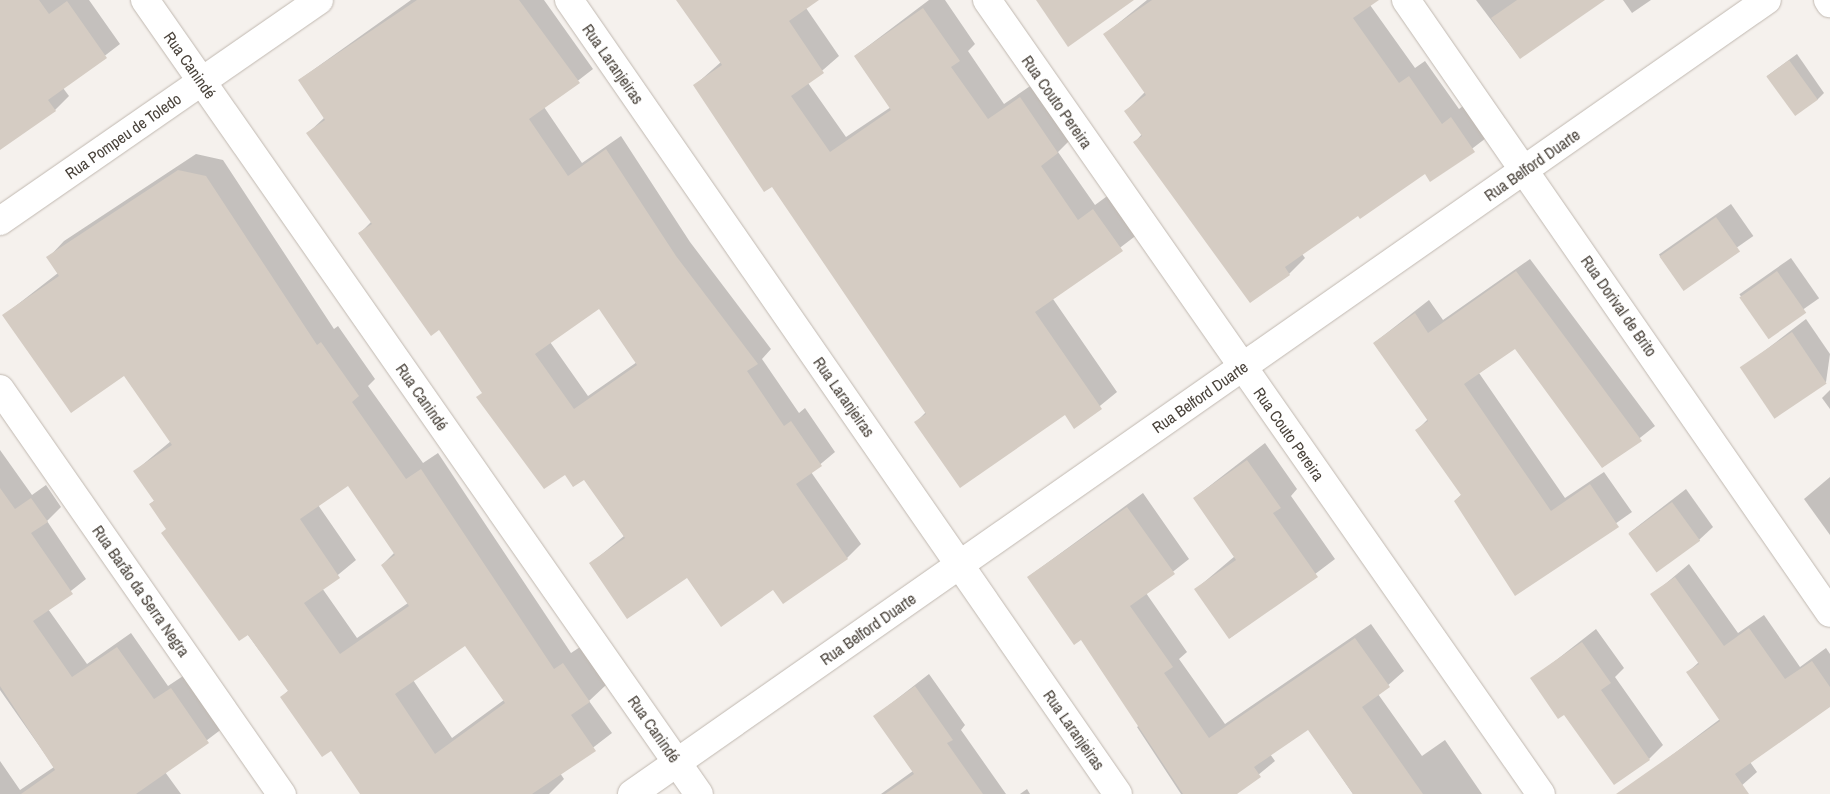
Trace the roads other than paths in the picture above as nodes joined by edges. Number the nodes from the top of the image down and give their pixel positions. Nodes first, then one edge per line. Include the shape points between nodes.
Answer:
1 (146, 0) edge
2 (319, 0) edge
3 (569, 0) edge
4 (986, 0) edge
5 (1406, 0) edge
6 (1767, 0) edge
7 (202, 82) junction
8 (1525, 170) junction
9 (0, 221) edge
10 (1242, 368) junction
11 (0, 389) edge
12 (960, 565) junction
13 (1830, 612) edge
14 (677, 762) junction
15 (282, 794) edge
16 (632, 794) edge
17 (699, 794) edge
18 (1118, 794) edge
19 (1541, 794) edge

1 - 7 street, Rua Canindé
2 - 7 street, Rua Pompeu de Toledo
3 - 12 street, Rua Laranjeiras
4 - 10 street, Rua Couto Pereira
5 - 8 street, Rua Dorival de Brito
6 - 8 street, Rua Belford Duarte
7 - 9 street, Rua Pompeu de Toledo
7 - 14 street, Rua Canindé
8 - 10 street, Rua Belford Duarte
8 - 13 street, Rua Dorival de Brito
10 - 12 street, Rua Belford Duarte
10 - 19 street, Rua Couto Pereira
11 - 15 street, Rua Barão da Serra Negra
12 - 14 street, Rua Belford Duarte
12 - 18 street, Rua Laranjeiras
14 - 16 street, Rua Belford Duarte
14 - 17 street, Rua Canindé

